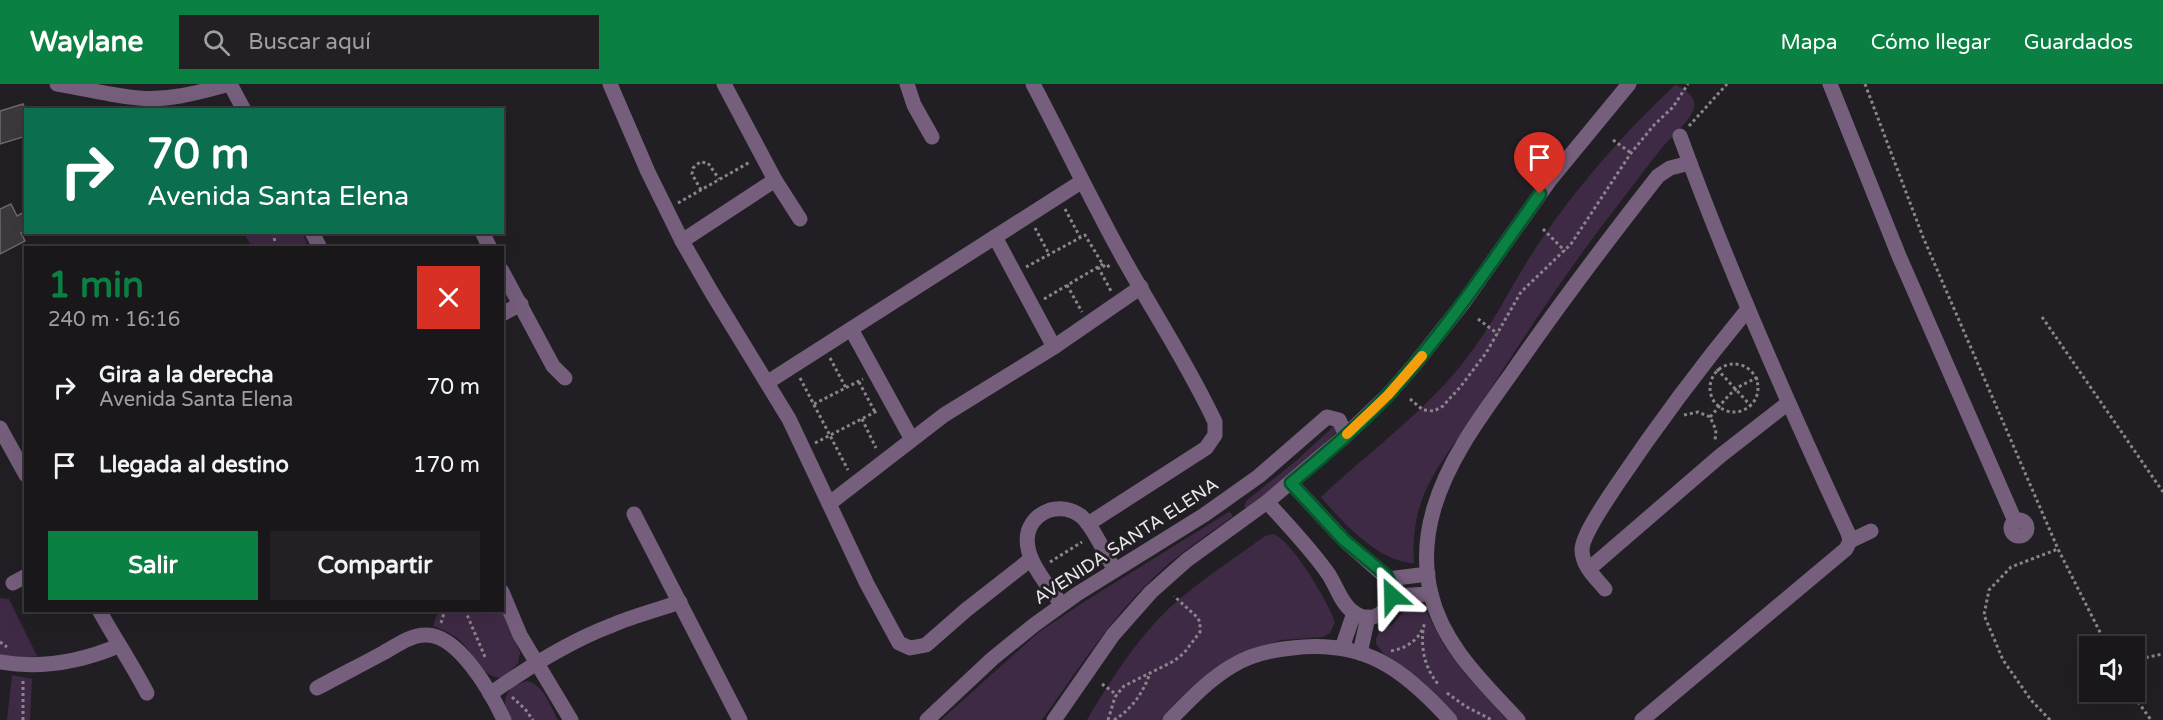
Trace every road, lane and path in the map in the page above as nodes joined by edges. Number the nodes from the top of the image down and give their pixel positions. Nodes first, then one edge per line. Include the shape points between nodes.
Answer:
1 (57, 84) edge
2 (230, 84) edge
3 (610, 84) edge
4 (724, 84) edge
5 (1033, 84) edge
6 (1629, 84) edge
7 (1688, 84) edge
8 (1727, 84) edge
9 (1830, 84) edge
10 (1865, 84) edge
11 (912, 86) edge
12 (166, 104) edge
13 (243, 108) edge
14 (1680, 136) joint
15 (932, 137) dead end
16 (1613, 140) dead end
17 (1630, 153) junction
18 (761, 155) junction
19 (1690, 164) junction
20 (719, 179) junction
21 (775, 180) junction
22 (1081, 182) junction
23 (701, 190) junction
24 (1058, 197) junction
25 (666, 210) junction
26 (1028, 216) junction
27 (800, 219) dead end
28 (1543, 230) dead end
29 (995, 237) junction
30 (1081, 237) junction
31 (682, 241) junction
32 (1565, 251) junction
33 (1049, 254) junction
34 (1123, 257) junction
35 (1103, 264) junction
36 (1098, 267) junction
37 (1014, 273) junction
38 (504, 274) edge
39 (1067, 285) junction
40 (1141, 287) junction
41 (1118, 303) junction
42 (521, 304) junction
43 (1032, 306) junction
44 (1748, 309) junction
45 (504, 313) edge
46 (2042, 317) dead end
47 (1478, 319) dead end
48 (1089, 324) junction
49 (850, 329) junction
50 (1498, 334) junction
51 (824, 346) junction
52 (1054, 347) junction
53 (1713, 364) junction
54 (794, 365) junction
55 (1775, 372) junction
56 (875, 373) junction
57 (565, 378) dead end
58 (1757, 378) junction
59 (859, 381) junction
60 (768, 382) junction
61 (846, 388) junction
62 (1735, 388) junction
63 (1410, 399) dead end
64 (892, 403) junction
65 (1788, 403) junction
66 (814, 404) junction
67 (1751, 406) junction
68 (1719, 407) junction
69 (875, 412) junction
70 (1710, 417) junction
71 (1679, 418) dead end
72 (862, 419) junction
73 (1765, 421) junction
74 (0, 428) edge
75 (830, 435) junction
76 (1346, 435) junction
77 (911, 438) junction
78 (1713, 446) dead end
79 (882, 461) junction
80 (24, 471) edge
81 (855, 483) junction
82 (1291, 483) junction
83 (2163, 492) edge
84 (1266, 502) junction
85 (830, 503) junction
86 (634, 514) dead end
87 (2015, 522) dead end
88 (1091, 529) junction
89 (1871, 531) dead end
90 (1850, 541) junction
91 (2058, 549) junction
92 (1035, 565) junction
93 (1588, 569) junction
94 (1115, 570) junction
95 (1428, 574) junction
96 (1388, 579) junction
97 (1605, 589) dead end
98 (1174, 596) dead end
99 (1392, 596) junction
100 (504, 597) edge
101 (1432, 599) junction
102 (680, 602) junction
103 (1061, 604) junction
104 (100, 612) edge
105 (466, 612) edge
106 (1361, 615) junction
107 (1423, 630) junction
108 (2102, 636) edge
109 (118, 646) junction
110 (1342, 648) junction
111 (1360, 653) junction
112 (2163, 654) edge
113 (2145, 658) edge
114 (1376, 659) junction
115 (487, 661) dead end
116 (0, 662) edge
117 (537, 664) junction
118 (1150, 673) junction
119 (1102, 684) dead end
120 (317, 688) dead end
121 (495, 691) junction
122 (147, 693) dead end
123 (1117, 695) junction
124 (2138, 702) edge
125 (1481, 715) junction
126 (504, 720) edge
127 (533, 720) edge
128 (571, 720) edge
129 (740, 720) edge
130 (927, 720) edge
131 (1054, 720) edge
132 (1108, 720) edge
133 (1114, 720) edge
134 (1170, 720) edge
135 (1450, 720) edge
136 (1485, 720) edge
137 (1492, 720) edge
138 (1518, 720) edge
139 (1642, 720) edge
140 (2050, 720) edge
141 (2151, 720) edge

1 - 12 street
2 - 12 street
2 - 13 street
3 - 25 street
4 - 18 street
5 - 22 street
6 - 76 street via 1550,180 1415,364
7 - 17 path via 1673,107
8 - 14 path
9 - 87 street via 1899,256
10 - 91 path via 1923,237
11 - 15 street via 914,105
14 - 19 street
16 - 17 path
17 - 32 path
18 - 20 path
18 - 21 street
19 - 44 street
19 - 95 street via 1665,170 1625,217 1465,440 1434,508 1427,548
20 - 23 path
20 - 23 path via 708,163 700,162 692,170
21 - 27 street
21 - 31 street
22 - 24 street
22 - 34 street
23 - 25 path
24 - 26 street
24 - 30 path
25 - 31 street
26 - 29 street
26 - 33 path
28 - 32 path
29 - 37 street
29 - 49 street
30 - 33 path
30 - 35 path via 1085,235
31 - 60 street
32 - 50 path via 1521,292
33 - 37 path
34 - 35 path via 1105,268
34 - 40 street
35 - 36 path
36 - 39 path
36 - 41 path
37 - 43 street
38 - 42 street
39 - 43 path
39 - 48 path
40 - 41 street
40 - 88 street via 1215,422 1215,435 1206,448
41 - 48 street
42 - 45 street
42 - 57 street via 553,366
43 - 52 street
44 - 53 street
44 - 55 street
46 - 83 path
47 - 50 path
48 - 52 street
49 - 51 street
49 - 56 street
50 - 63 path via 1476,368 1443,406 1434,411 1423,410
51 - 54 street
51 - 61 path
52 - 77 street
53 - 58 path via 1740,364
53 - 62 path
53 - 68 path via 1710,392
53 - 93 street via 1629,467 1599,513 1582,546
54 - 60 street
54 - 66 path
55 - 58 path
55 - 65 street
56 - 59 path
56 - 64 street
58 - 62 path
58 - 67 path via 1758,396
59 - 61 path
59 - 69 path
60 - 85 street
61 - 66 path
62 - 67 path
62 - 68 path
64 - 69 path
64 - 77 street
65 - 73 street
65 - 90 street
66 - 75 path
67 - 68 path via 1735,412
67 - 73 path
68 - 70 path
69 - 72 path
70 - 71 path via 1698,412
70 - 78 path via 1716,430
72 - 75 path
72 - 79 path
73 - 93 street
74 - 80 street
75 - 81 path
76 - 82 street
76 - 94 street, AVENIDA SANTA ELENA via 1339,420 1327,417 1259,476
77 - 79 street
79 - 81 street
81 - 85 street
82 - 84 street
82 - 96 street via 1344,540
84 - 106 street via 1308,547 1345,603
84 - 131 street via 1187,560 1151,592 1097,656
85 - 92 street via 895,638 910,648 926,645 966,610
86 - 102 street
88 - 92 path
88 - 92 street via 1070,510 1053,509 1037,517 1028,530 1026,544
88 - 94 street
89 - 90 street
90 - 139 street via 1846,549
91 - 108 path
91 - 140 path via 2011,567 1989,590 1983,615 2002,660
92 - 103 street
93 - 97 street
94 - 103 street, AVENIDA SANTA ELENA
95 - 96 street
95 - 101 street
96 - 99 street
98 - 118 path via 1198,618 1200,632 1184,653
99 - 101 street
99 - 106 street via 1380,614
100 - 117 street
101 - 107 path via 1426,607
101 - 138 street via 1461,657
102 - 117 street via 609,626
102 - 129 street
103 - 130 street, AVENIDA SANTA ELENA
104 - 109 street
105 - 115 path
106 - 110 street
106 - 111 street
107 - 114 path via 1406,647 1381,651
107 - 125 path via 1423,650 1436,682
109 - 116 street via 57,663
109 - 122 street via 128,656
110 - 111 street
110 - 134 street via 1303,646 1255,655 1222,672
111 - 114 street
112 - 113 path
114 - 135 street via 1414,683
117 - 121 street
117 - 128 street
118 - 123 path via 1130,682
118 - 133 path via 1140,695
119 - 123 path
120 - 121 street via 425,634 437,636 458,650
121 - 126 street
121 - 127 path via 525,709
123 - 132 path
124 - 141 path
125 - 136 path
125 - 137 path

